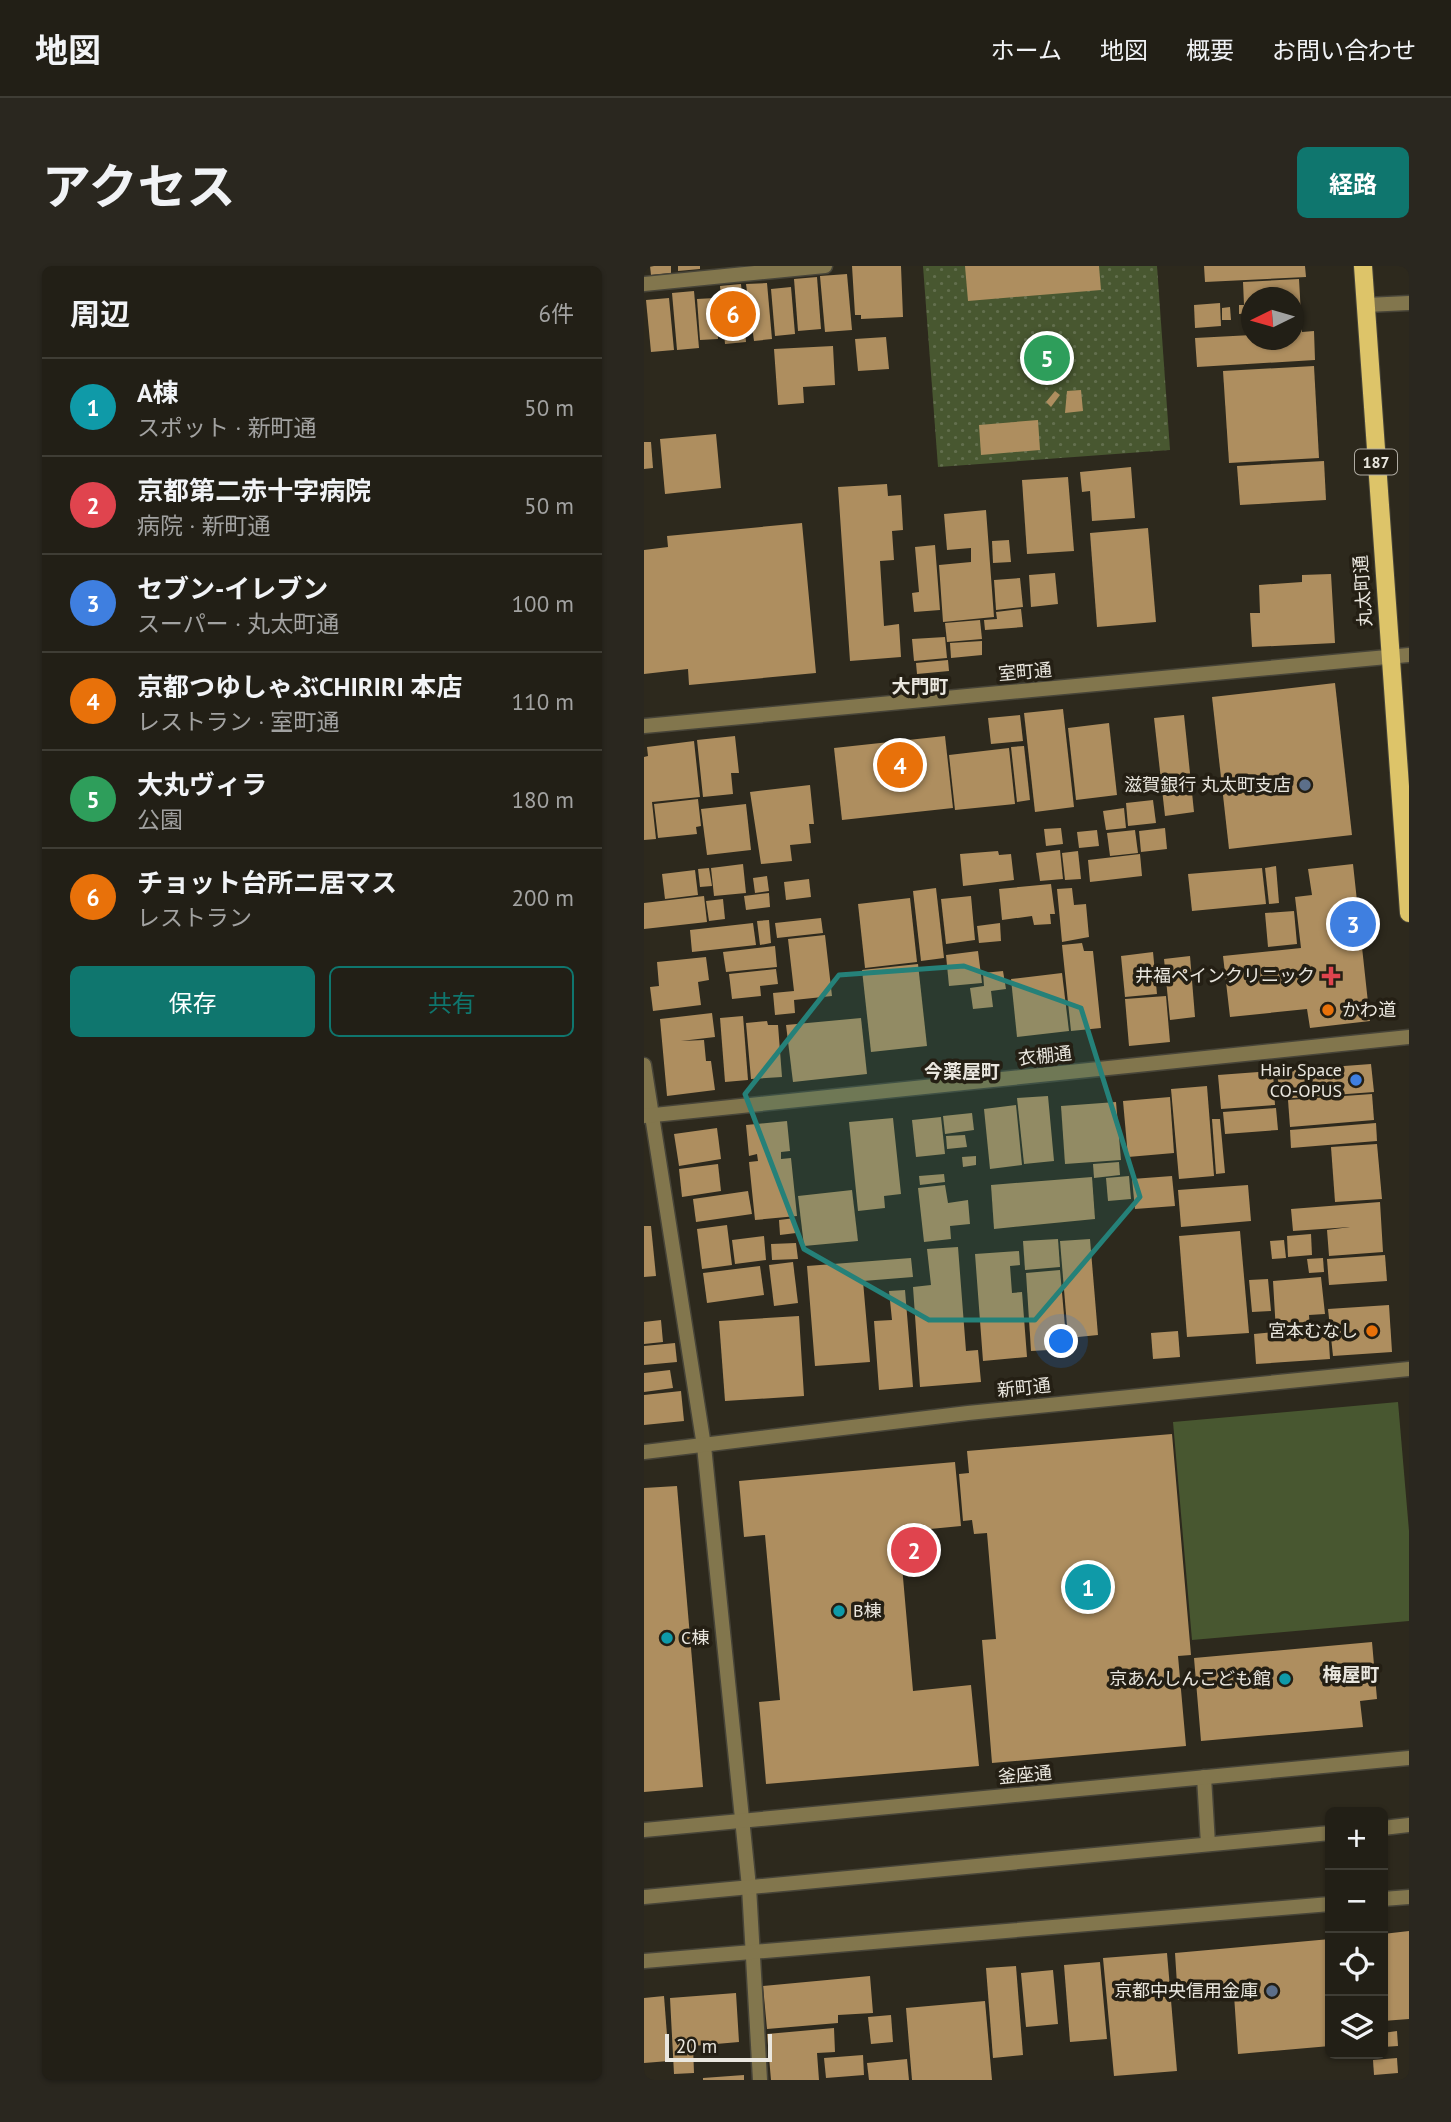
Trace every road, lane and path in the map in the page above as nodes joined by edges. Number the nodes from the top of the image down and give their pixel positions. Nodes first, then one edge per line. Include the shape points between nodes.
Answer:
1 (825, 266) edge
2 (1363, 266) edge
3 (644, 284) edge
4 (1409, 303) edge
5 (1366, 305) junction
6 (1409, 655) edge
7 (1389, 657) junction
8 (644, 726) edge
9 (1409, 912) edge
10 (1409, 1038) edge
11 (644, 1065) edge
12 (648, 1116) edge
13 (1409, 1369) edge
14 (704, 1446) junction
15 (644, 1452) edge
16 (1409, 1758) edge
17 (1204, 1777) junction
18 (742, 1821) junction
19 (1409, 1825) edge
20 (1388, 1827) edge
21 (644, 1830) edge
22 (1325, 1833) edge
23 (1209, 1844) junction
24 (749, 1887) junction
25 (644, 1897) edge
26 (1409, 1897) edge
27 (1388, 1899) edge
28 (1325, 1903) edge
29 (752, 1952) junction
30 (644, 1961) edge
31 (760, 2080) edge

1 - 3 street
2 - 5 main road, 丸太町通 / 187
4 - 5 street
5 - 7 main road, 丸太町通 / 187
6 - 7 street, 室町通
7 - 8 street, 室町通
7 - 9 main road, 丸太町通 / 187
10 - 12 street, 衣棚通
11 - 12 street
12 - 14 street
13 - 14 street, 新町通 via 968,1413
14 - 15 street, 新町通
14 - 18 street
16 - 17 street, 釜座通
17 - 18 street, 釜座通
17 - 23 street
18 - 21 street, 釜座通
18 - 24 street
19 - 20 street
22 - 23 street
23 - 24 street
24 - 25 street
24 - 29 street
26 - 27 street
28 - 29 street
29 - 30 street
29 - 31 street

